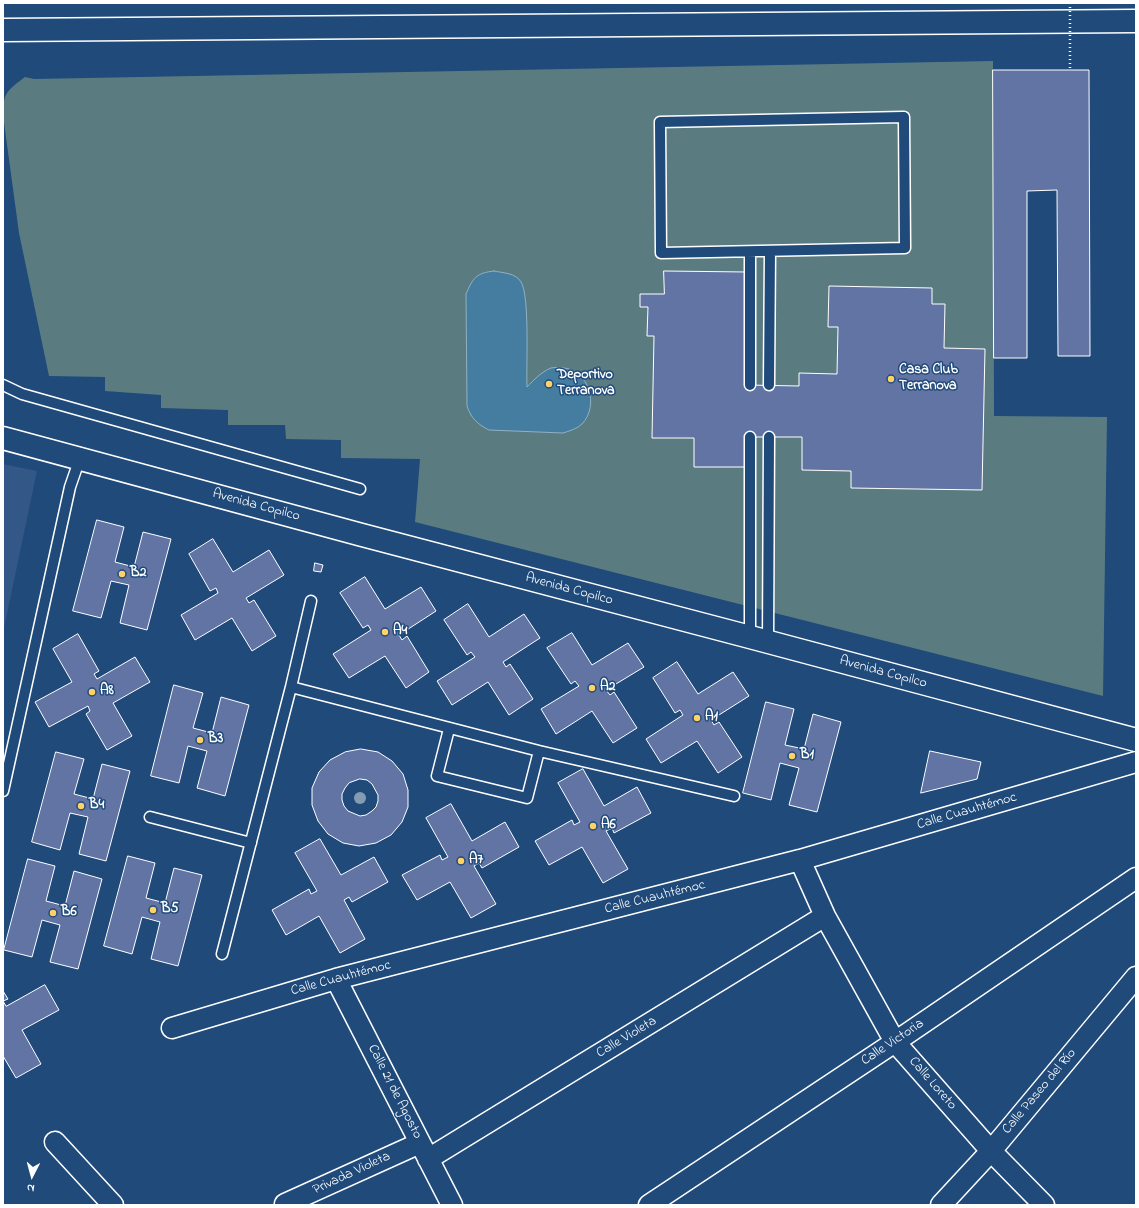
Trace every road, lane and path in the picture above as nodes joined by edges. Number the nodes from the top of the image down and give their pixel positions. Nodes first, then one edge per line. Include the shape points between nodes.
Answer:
1 (1070, 3) edge
2 (1136, 21) edge
3 (3, 30) edge
4 (1070, 70) dead end
5 (770, 251) junction
6 (750, 252) junction
7 (3, 385) edge
8 (750, 385) dead end
9 (769, 385) dead end
10 (750, 437) dead end
11 (769, 437) dead end
12 (3, 438) edge
13 (80, 458) junction
14 (360, 489) dead end
15 (311, 601) dead end
16 (759, 639) junction
17 (291, 687) junction
18 (449, 729) junction
19 (1136, 740) edge
20 (539, 751) junction
21 (1136, 762) edge
22 (3, 791) edge
23 (734, 796) dead end
24 (150, 817) dead end
25 (251, 843) junction
26 (800, 860) junction
27 (1136, 878) edge
28 (826, 916) junction
29 (222, 954) dead end
30 (1136, 976) edge
31 (336, 979) junction
32 (172, 1028) dead end
33 (895, 1042) junction
34 (55, 1142) dead end
35 (424, 1151) junction
36 (991, 1151) junction
37 (285, 1204) edge
38 (113, 1205) edge
39 (452, 1205) edge
40 (649, 1205) edge
41 (941, 1205) edge
42 (1044, 1205) edge

1 - 4 path, bridge
2 - 3 main road
5 - 6 lane
5 - 6 lane via 905,248 904,117 660,122 661,253
5 - 9 lane
6 - 8 lane
7 - 14 lane via 22,394
10 - 16 lane
11 - 16 lane
12 - 13 main road, Avenida Copilco
13 - 16 main road, Avenida Copilco
13 - 22 lane via 68,494
15 - 17 lane
16 - 19 main road, Avenida Copilco
17 - 18 lane
17 - 25 lane
18 - 20 lane
18 - 20 lane via 437,776 527,798
20 - 23 lane
21 - 26 street, Calle Cuauhtémoc
24 - 25 lane
25 - 29 lane
26 - 28 street, Calle Loreto
26 - 31 street, Calle Cuauhtémoc
27 - 33 street, Calle Victoria
28 - 33 street, Calle Loreto
28 - 35 street, Calle Violeta
30 - 36 street, Calle Paseo del Río
31 - 32 street, Calle Cuauhtémoc
31 - 35 street, Calle 21 de Agosto
33 - 36 street, Calle Loreto
33 - 40 street, Calle Victoria
34 - 38 street
35 - 37 street, Privada Violeta
35 - 39 street, Calle 21 de Agosto
36 - 41 street, Calle Paseo del Río
36 - 42 street, Calle Loreto

